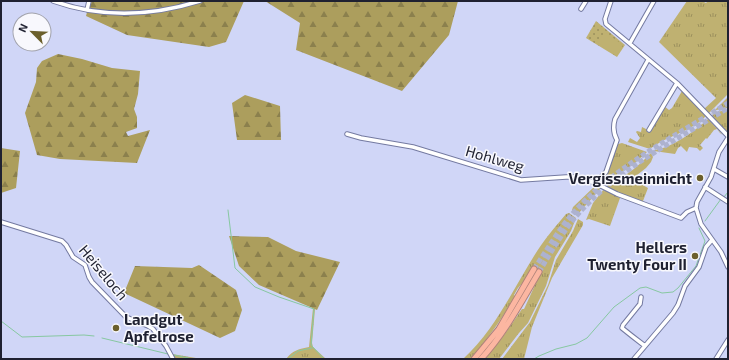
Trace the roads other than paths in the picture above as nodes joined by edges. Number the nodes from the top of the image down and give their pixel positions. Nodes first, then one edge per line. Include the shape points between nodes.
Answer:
1 (53, 1) edge
2 (89, 1) edge
3 (200, 1) edge
4 (586, 1) edge
5 (611, 1) edge
6 (654, 1) edge
7 (581, 9) dead end
8 (87, 10) junction
9 (630, 43) junction
10 (648, 60) junction
11 (677, 83) junction
12 (649, 130) dead end
13 (347, 134) dead end
14 (728, 137) edge
15 (714, 169) junction
16 (728, 177) edge
17 (595, 183) junction
18 (705, 187) junction
19 (728, 202) edge
20 (696, 208) junction
21 (1, 222) edge
22 (712, 240) junction
23 (728, 267) edge
24 (641, 297) dead end
25 (728, 340) edge
26 (646, 346) junction
27 (173, 359) edge
28 (474, 359) edge
29 (481, 359) edge
30 (634, 359) edge
31 (716, 359) edge

1 - 8 street
2 - 8 street
3 - 8 street via 144,13
4 - 7 street
5 - 9 street via 605,19 606,24
6 - 9 street
9 - 10 street
10 - 11 street
10 - 17 street via 615,118 614,133 617,140 606,172
11 - 12 street
11 - 14 street
13 - 17 street, Hohlweg via 413,147 521,180 572,177
14 - 15 street
15 - 16 street
15 - 18 street
17 - 20 street, Hohlweg via 680,218
18 - 19 street
18 - 20 street
20 - 22 street via 701,224
21 - 27 street, Heiseloch via 66,244 73,257 85,265 92,282 126,317 152,329
22 - 23 street
22 - 26 street via 706,247 699,267 685,286 676,309
24 - 26 street via 640,304 622,328
25 - 31 street
26 - 30 street
28 - 29 highway via 499,329 537,271 510,321

